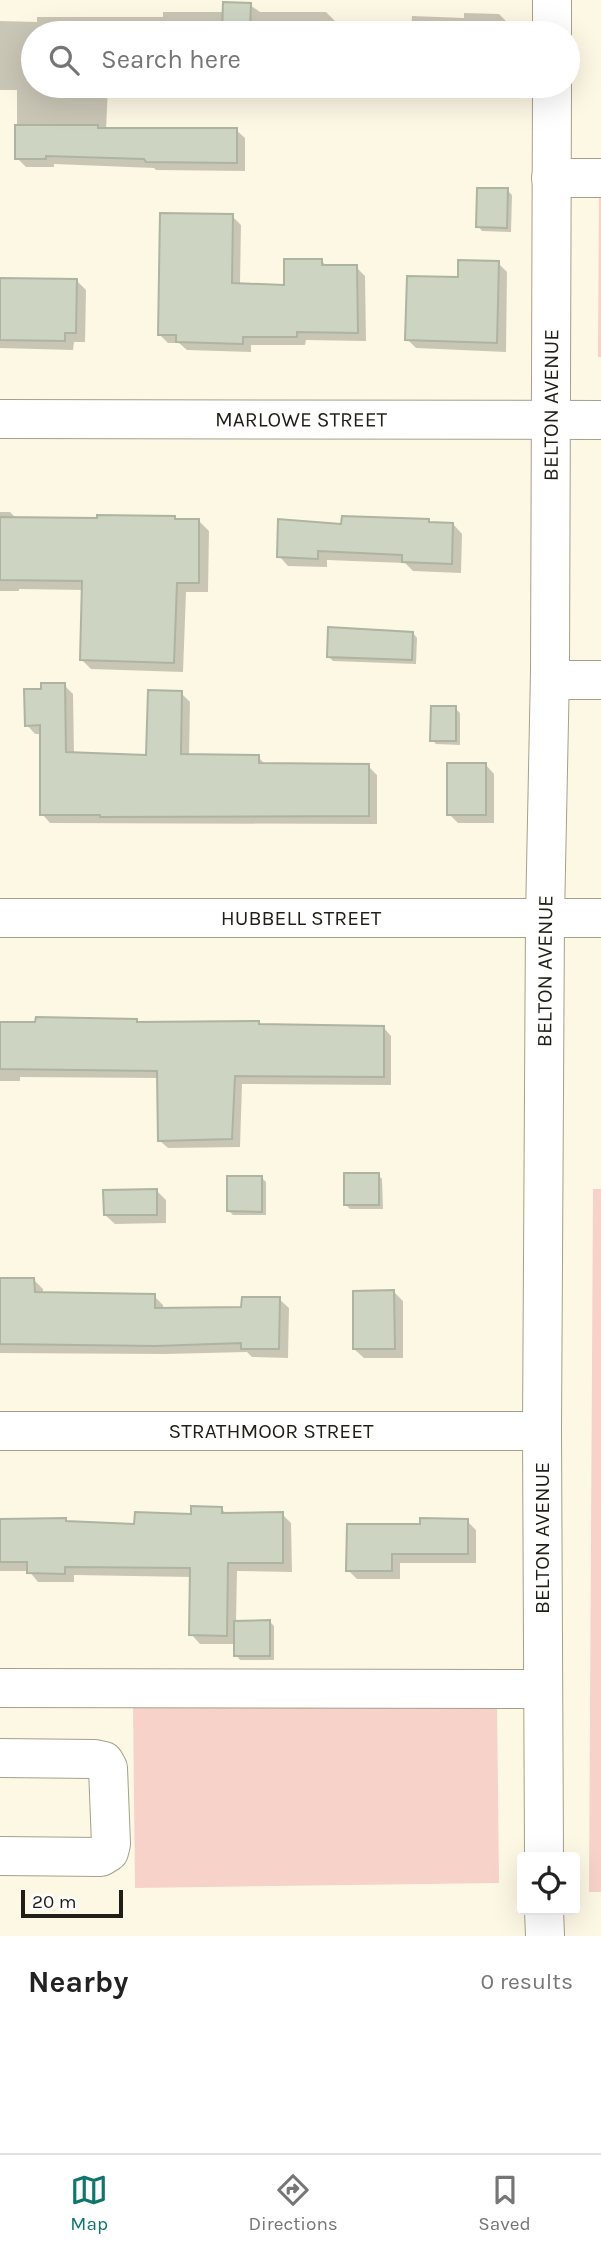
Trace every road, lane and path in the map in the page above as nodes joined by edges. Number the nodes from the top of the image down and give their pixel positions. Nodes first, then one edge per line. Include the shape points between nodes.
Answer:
1 (552, 0) edge
2 (552, 21) edge
3 (552, 98) edge
4 (551, 178) junction
5 (601, 178) edge
6 (0, 419) edge
7 (550, 419) junction
8 (601, 420) edge
9 (550, 680) junction
10 (601, 680) edge
11 (0, 918) edge
12 (545, 918) junction
13 (601, 918) edge
14 (0, 1431) edge
15 (542, 1431) junction
16 (0, 1688) edge
17 (543, 1689) junction
18 (0, 1758) edge
19 (544, 1852) edge
20 (0, 1856) edge
21 (544, 1915) edge
22 (545, 1936) edge

1 - 2 street
3 - 4 street, BELTON AVENUE
4 - 5 street
4 - 7 street, BELTON AVENUE
6 - 7 street, MARLOWE STREET
7 - 8 street, MARLOWE STREET
7 - 9 street, BELTON AVENUE
9 - 10 street
9 - 12 street, BELTON AVENUE
11 - 12 street, HUBBELL STREET
12 - 13 street, HUBBELL STREET
12 - 15 street, BELTON AVENUE
14 - 15 street, STRATHMOOR STREET
15 - 17 street, BELTON AVENUE
16 - 17 street
17 - 19 street, BELTON AVENUE
18 - 20 street via 104,1761 111,1844 101,1857
21 - 22 street

